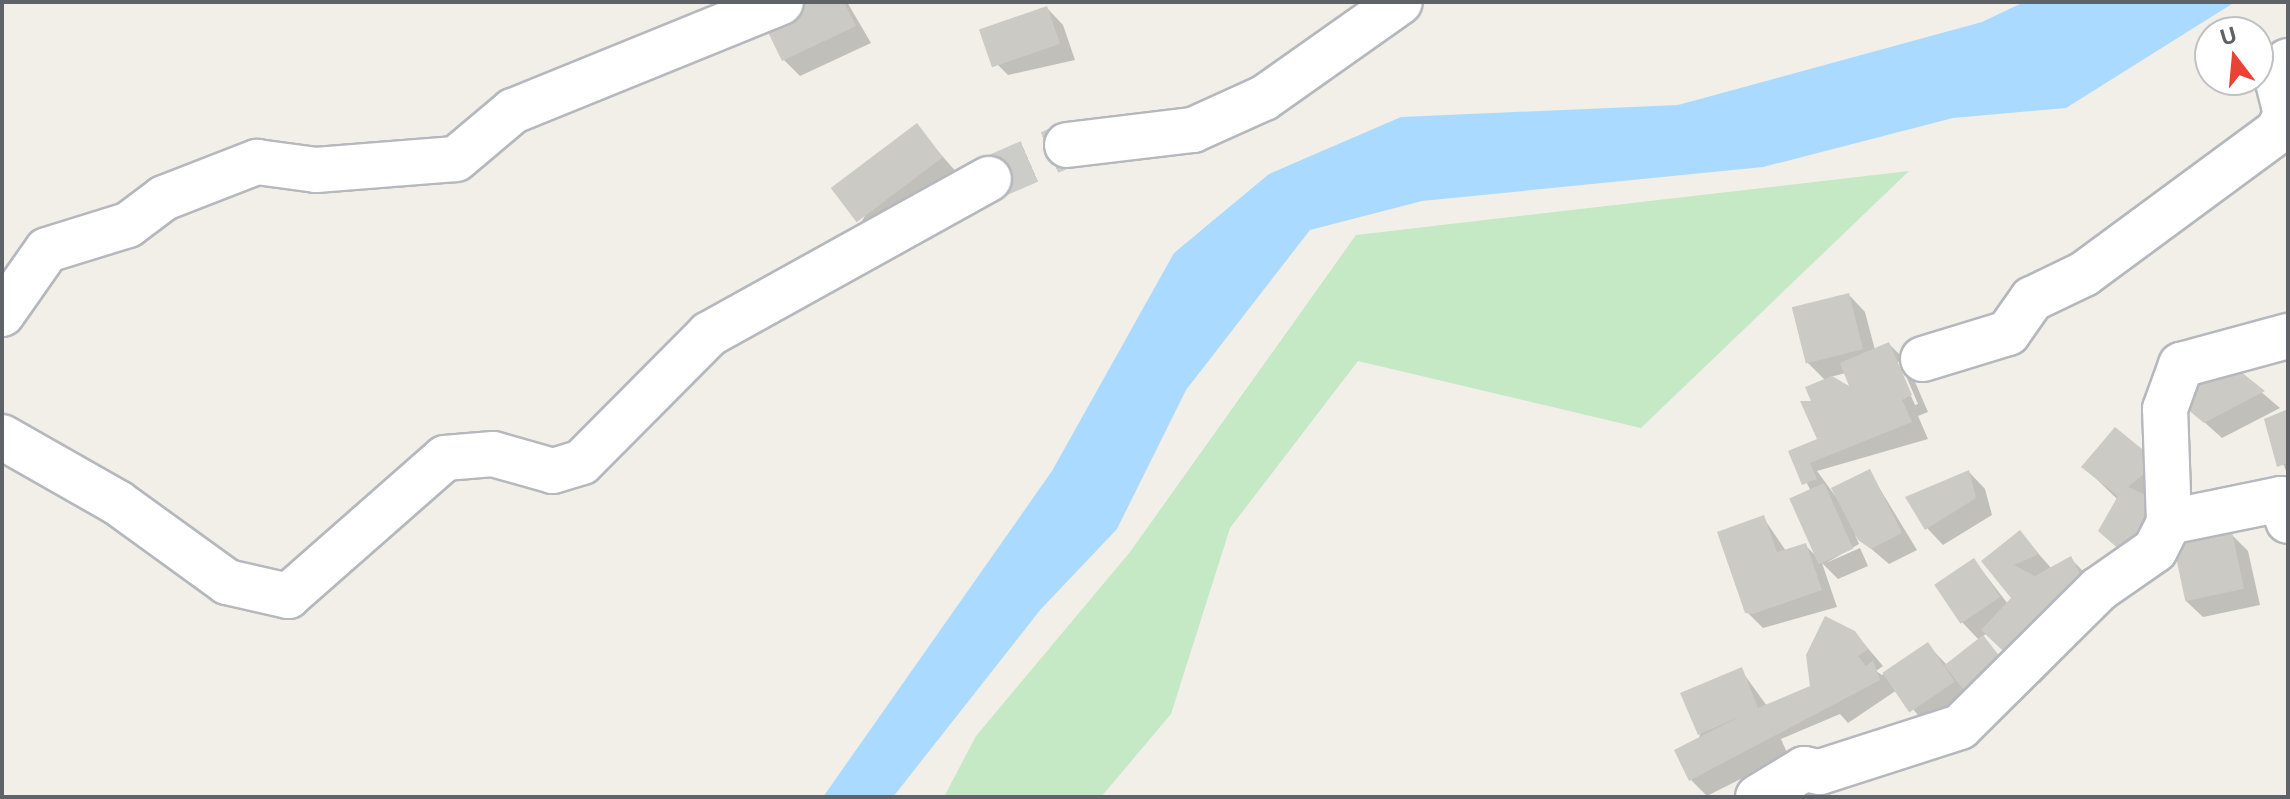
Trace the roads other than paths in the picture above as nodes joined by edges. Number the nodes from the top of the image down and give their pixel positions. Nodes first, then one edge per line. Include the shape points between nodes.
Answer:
1 (781, 2) edge
2 (1400, 2) edge
3 (2288, 61) edge
4 (1067, 145) tunnel mouth
5 (989, 179) tunnel mouth
6 (2, 314) edge
7 (2288, 336) edge
8 (1923, 359) dead end
9 (2, 437) edge
10 (2288, 521) edge
11 (2169, 522) junction
12 (1758, 797) edge

1 - 6 street via 513,111 456,159 316,170 257,162 178,192 128,225 47,250
2 - 4 street via 1264,98 1193,130
3 - 8 street via 2277,79 2286,114 2278,131 2084,274 2032,299 2008,333
5 - 9 street via 709,334 582,462 553,471 493,454 445,458 288,596 227,582 118,503
7 - 11 street via 2181,365 2165,409
10 - 11 street via 2281,499
11 - 12 street via 2155,550 2099,589 1960,727 1820,772 1804,769

